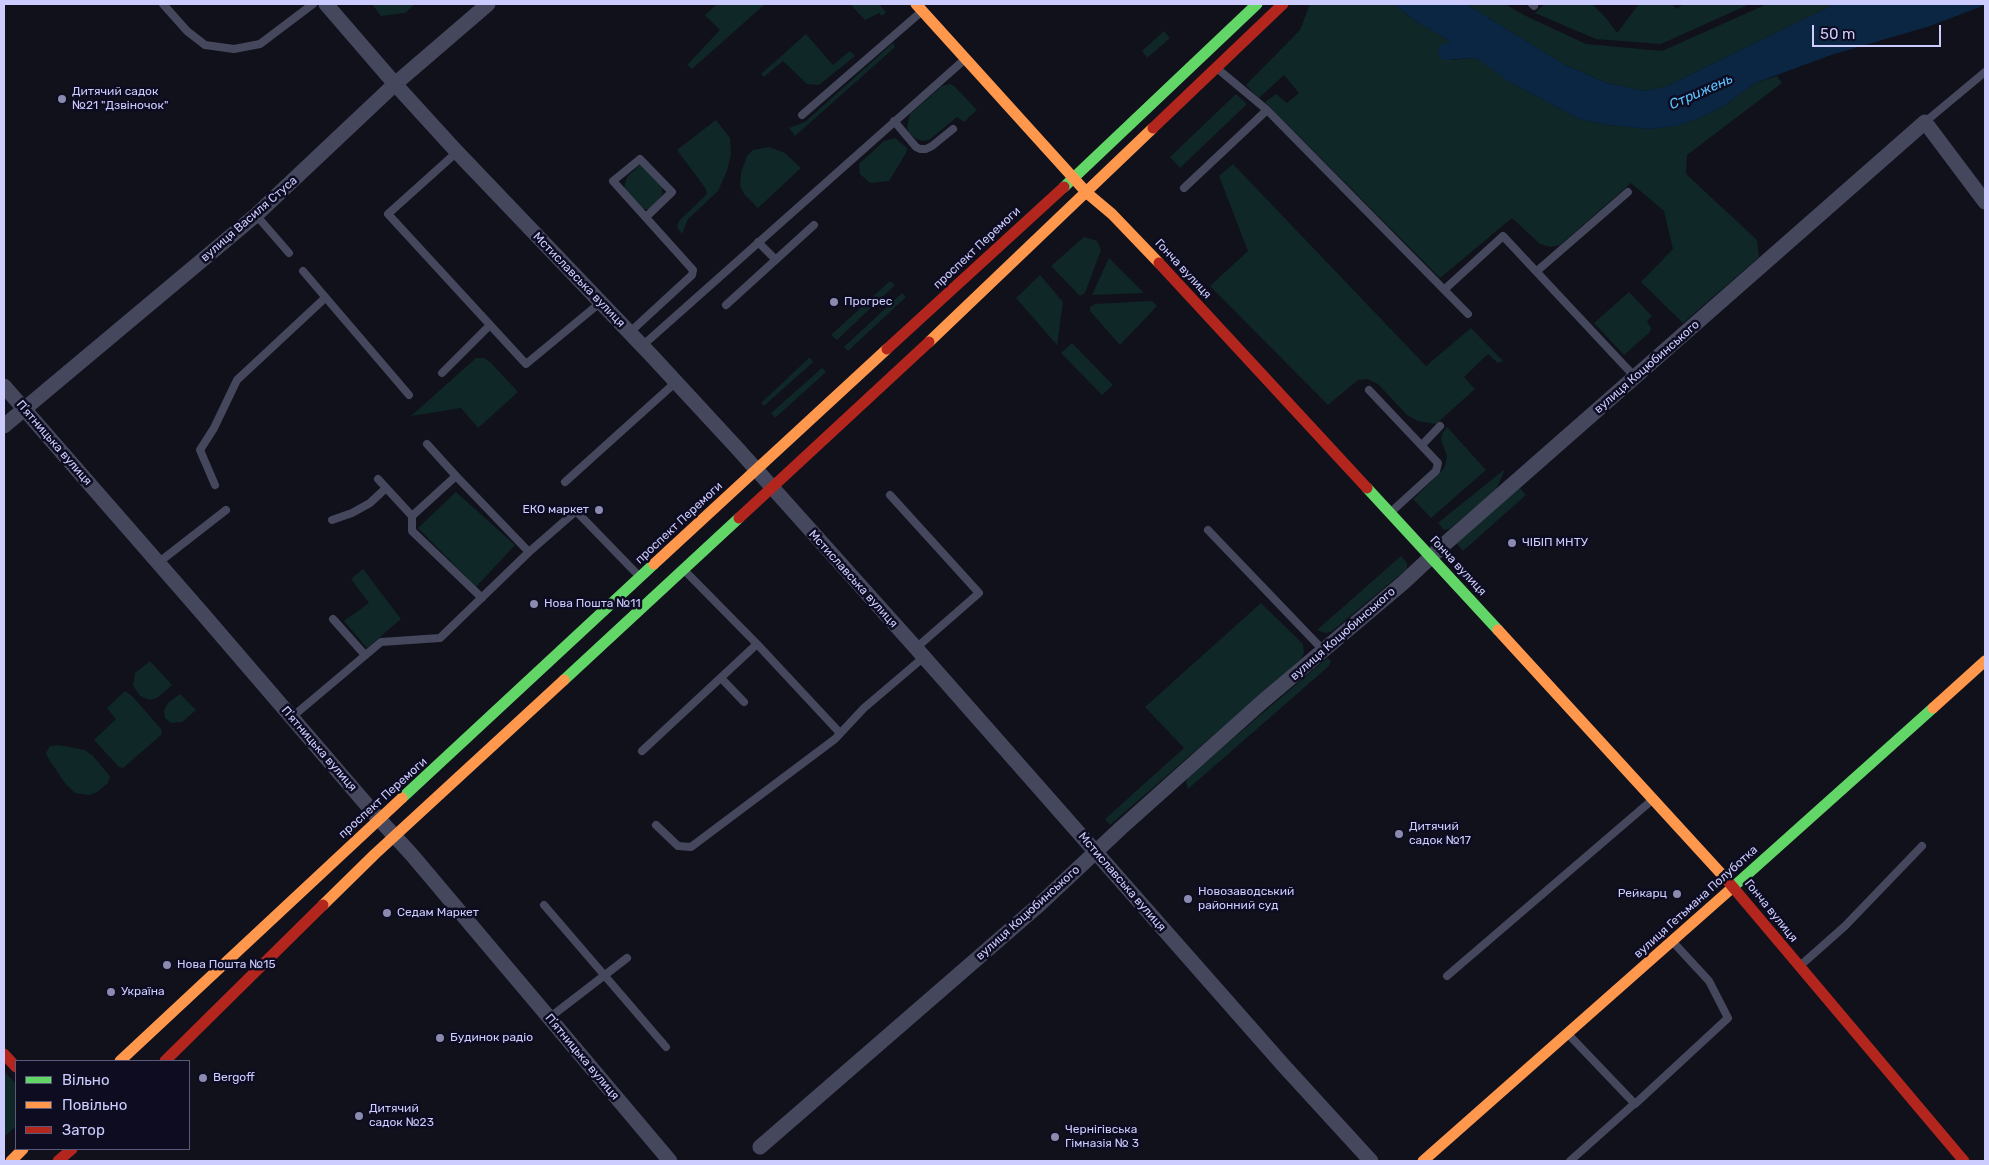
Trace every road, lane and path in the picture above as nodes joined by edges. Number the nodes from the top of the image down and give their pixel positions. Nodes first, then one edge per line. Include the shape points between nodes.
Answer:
1 (163, 4) edge
2 (313, 4) edge
3 (326, 4) edge
4 (488, 4) edge
5 (1256, 4) edge
6 (1283, 4) edge
7 (919, 7) edge
8 (965, 59) junction
9 (1217, 68) junction
10 (1985, 72) edge
11 (395, 84) junction
12 (1267, 110) junction
13 (802, 114) dead end
14 (894, 121) junction
15 (1926, 122) junction
16 (953, 129) dead end
17 (457, 152) junction
18 (1074, 178) junction
19 (1184, 188) dead end
20 (1628, 192) dead end
21 (1087, 193) junction
22 (1985, 202) edge
23 (256, 215) junction
24 (646, 217) junction
25 (814, 225) dead end
26 (758, 242) junction
27 (289, 253) dead end
28 (776, 260) junction
29 (303, 271) dead end
30 (1537, 271) junction
31 (1445, 289) junction
32 (325, 298) junction
33 (600, 302) junction
34 (726, 305) dead end
35 (1468, 314) dead end
36 (490, 325) junction
37 (629, 333) junction
38 (642, 346) junction
39 (442, 374) dead end
40 (1635, 377) junction
41 (676, 382) junction
42 (4, 386) edge
43 (1370, 390) dead end
44 (409, 395) dead end
45 (24, 408) junction
46 (4, 426) edge
47 (1440, 426) dead end
48 (427, 444) dead end
49 (1422, 444) junction
50 (757, 470) junction
51 (456, 476) junction
52 (378, 479) dead end
53 (566, 482) dead end
54 (215, 485) dead end
55 (386, 488) junction
56 (772, 488) junction
57 (890, 495) dead end
58 (226, 510) dead end
59 (1390, 513) junction
60 (412, 516) junction
61 (332, 520) dead end
62 (1208, 530) dead end
63 (529, 552) junction
64 (1431, 556) junction
65 (158, 563) junction
66 (684, 570) junction
67 (641, 577) junction
68 (482, 598) junction
69 (333, 619) dead end
70 (757, 644) junction
71 (1324, 651) junction
72 (920, 652) junction
73 (365, 655) junction
74 (1985, 661) edge
75 (721, 678) junction
76 (744, 702) dead end
77 (292, 717) junction
78 (840, 733) junction
79 (642, 751) dead end
80 (1653, 800) junction
81 (379, 819) junction
82 (656, 825) dead end
83 (395, 837) junction
84 (1922, 846) dead end
85 (1096, 852) junction
86 (1734, 886) junction
87 (544, 904) dead end
88 (1672, 941) junction
89 (627, 958) dead end
90 (1799, 966) junction
91 (604, 976) junction
92 (1447, 976) dead end
93 (549, 1018) junction
94 (1568, 1034) junction
95 (666, 1047) dead end
96 (4, 1054) edge
97 (121, 1060) edge
98 (166, 1060) edge
99 (15, 1066) edge
100 (1634, 1104) junction
101 (760, 1147) dead end
102 (22, 1150) edge
103 (71, 1150) edge
104 (11, 1161) edge
105 (58, 1161) edge
106 (670, 1161) edge
107 (1371, 1161) edge
108 (1423, 1161) edge
109 (1570, 1161) edge
110 (1964, 1161) edge

1 - 2 lane via 205,46 234,49 260,44
3 - 11 street, Мстиславська вулиця
4 - 11 street, вулиця Василя Стуса
5 - 18 main road, проспект Перемоги
6 - 9 main road
7 - 8 main road, Гонча вулиця
7 - 13 lane
8 - 14 lane
8 - 18 main road, Гонча вулиця
9 - 12 lane
9 - 21 main road
10 - 15 lane
11 - 17 street, Мстиславська вулиця
11 - 23 street, вулиця Василя Стуса
12 - 19 lane
12 - 31 lane
14 - 16 lane via 920,149 932,146
14 - 26 lane
15 - 22 street
15 - 40 street, вулиця Коцюбинського
17 - 33 street, Мстиславська вулиця
17 - 36 lane via 388,214
18 - 21 main road, Гонча вулиця
18 - 50 main road, проспект Перемоги
20 - 30 lane
21 - 56 main road
21 - 59 main road, Гонча вулиця via 1161,265
23 - 27 lane
23 - 45 street, вулиця Василя Стуса
24 - 24 lane via 613,181 640,159 672,192
24 - 37 lane via 693,270 692,275
25 - 28 lane
26 - 28 lane
26 - 38 lane
28 - 34 lane
29 - 32 lane
30 - 31 lane via 1503,236
30 - 40 lane
31 - 35 lane
32 - 44 lane
32 - 54 lane via 237,380 200,450
33 - 36 lane via 526,364
33 - 37 street, Мстиславська вулиця
36 - 39 lane
37 - 38 street, Мстиславська вулиця
38 - 41 street, Мстиславська вулиця
40 - 64 street, вулиця Коцюбинського
41 - 50 street, Мстиславська вулиця
41 - 53 lane
42 - 45 street, Пʼятницька вулиця
43 - 49 lane
45 - 46 street, вулиця Василя Стуса
45 - 65 street, Пʼятницька вулиця
47 - 49 lane
48 - 51 lane
49 - 59 lane via 1436,459 1438,467
50 - 56 street, Мстиславська вулиця
50 - 67 main road, проспект Перемоги
51 - 60 lane
51 - 63 lane
52 - 55 lane
55 - 60 lane
55 - 61 lane via 370,504
56 - 66 main road
56 - 72 street, Мстиславська вулиця
57 - 72 lane via 979,593
58 - 65 lane
59 - 64 main road, Гонча вулиця
60 - 68 lane via 412,531
62 - 71 lane
63 - 67 lane via 576,511
63 - 68 lane
64 - 71 street, вулиця Коцюбинського
64 - 80 main road, Гонча вулиця
65 - 77 street, Пʼятницька вулиця
66 - 70 lane
66 - 83 main road
67 - 81 main road, проспект Перемоги
68 - 73 lane via 440,638 381,642
69 - 73 lane
70 - 75 lane
70 - 78 lane
71 - 85 street, вулиця Коцюбинського via 1262,702
72 - 78 lane
72 - 85 street, Мстиславська вулиця
73 - 77 lane
74 - 86 main road, вулиця Гетьмана Полуботка
75 - 76 lane
75 - 79 lane
77 - 81 street, Пʼятницька вулиця
78 - 82 lane via 691,847 678,846
80 - 86 main road, Гонча вулиця
80 - 92 lane
81 - 83 street, Пʼятницька вулиця
81 - 97 main road, проспект Перемоги
83 - 93 street, Пʼятницька вулиця
83 - 98 main road
84 - 90 lane via 1845,926
85 - 101 street, вулиця Коцюбинського
85 - 107 street, Мстиславська вулиця
86 - 88 main road, вулиця Гетьмана Полуботка
86 - 90 main road, Гонча вулиця
87 - 91 lane
88 - 94 main road, вулиця Гетьмана Полуботка
88 - 100 lane via 1709,981 1728,1018
89 - 91 lane
90 - 110 main road, Гонча вулиця
91 - 93 lane
91 - 95 lane
93 - 106 street, Пʼятницька вулиця
94 - 100 lane
94 - 108 main road, вулиця Гетьмана Полуботка
96 - 99 main road
100 - 109 lane
102 - 104 main road
103 - 105 main road

